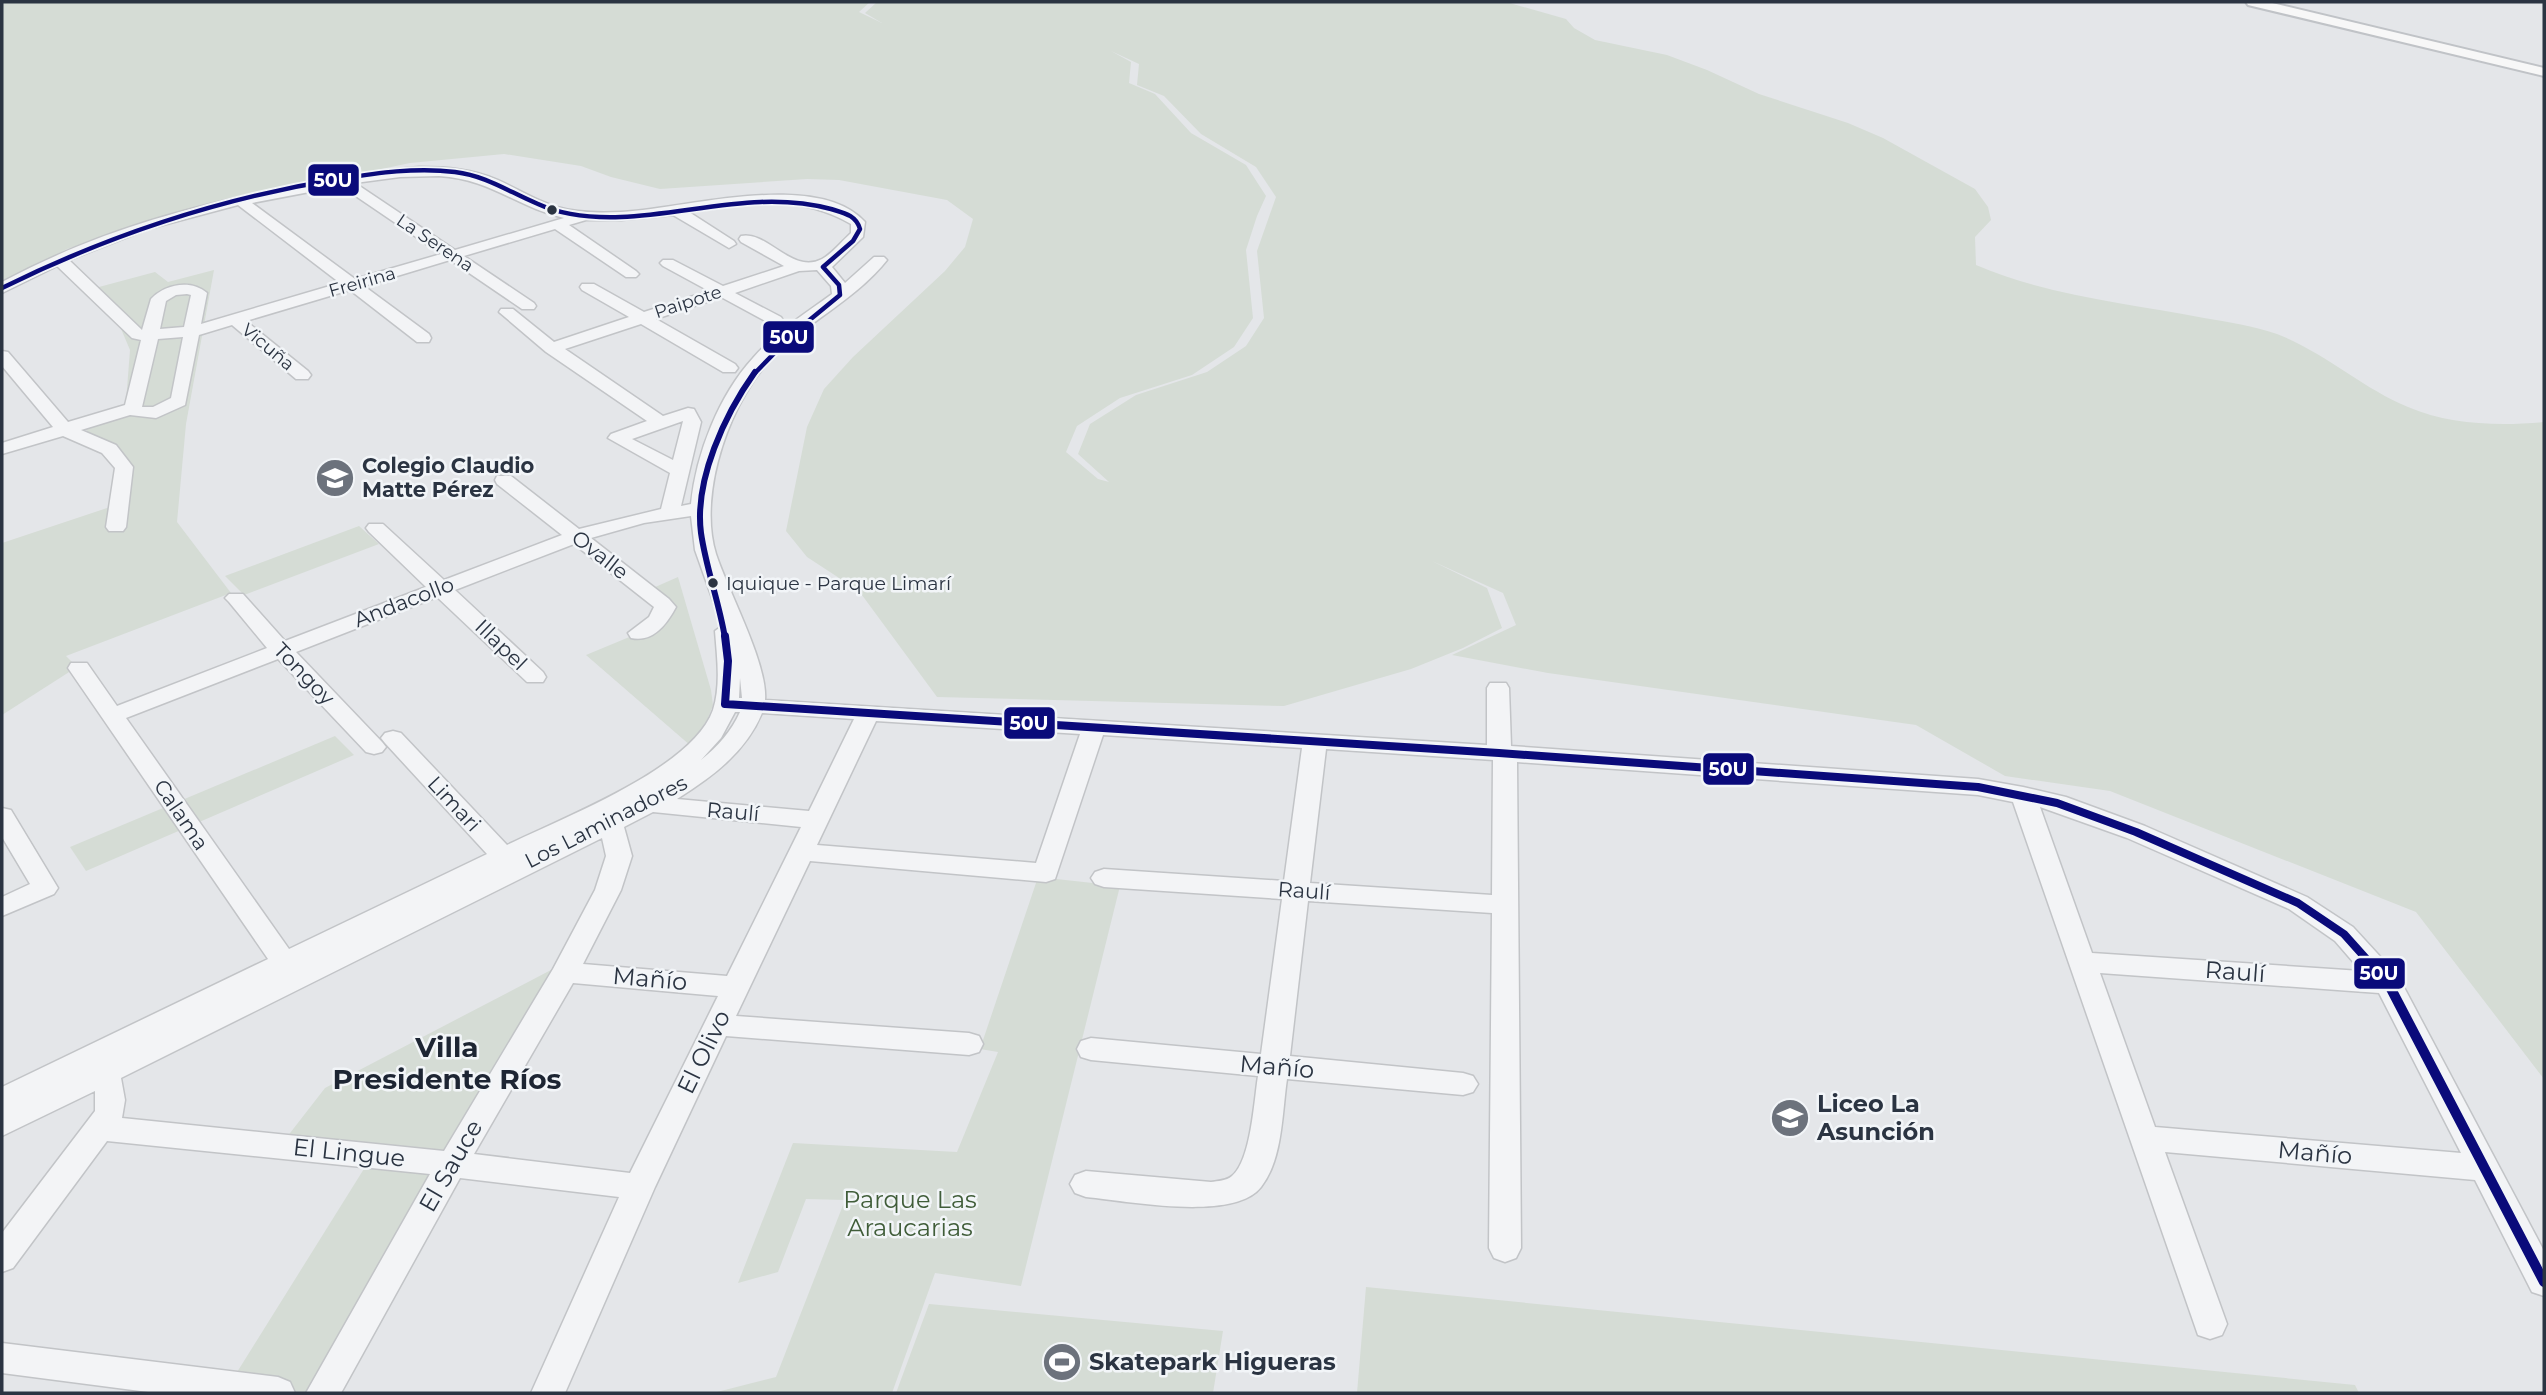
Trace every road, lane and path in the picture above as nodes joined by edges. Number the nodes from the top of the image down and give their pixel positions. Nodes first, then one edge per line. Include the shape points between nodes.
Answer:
1 (2253, 2) edge
2 (2273, 2) edge
3 (2544, 69) edge
4 (343, 181) junction
5 (241, 201) junction
6 (677, 211) junction
7 (584, 215) junction
8 (559, 225) junction
9 (746, 239) dead end
10 (729, 244) dead end
11 (453, 256) junction
12 (58, 258) junction
13 (879, 260) dead end
14 (668, 263) dead end
15 (826, 264) junction
16 (797, 267) junction
17 (631, 274) dead end
18 (352, 284) junction
19 (589, 287) dead end
20 (2, 288) edge
21 (723, 291) junction
22 (840, 295) junction
23 (528, 306) dead end
24 (507, 312) dead end
25 (642, 318) junction
26 (234, 319) junction
27 (775, 320) dead end
28 (192, 332) junction
29 (144, 336) junction
30 (423, 338) dead end
31 (552, 348) junction
32 (2, 356) edge
33 (729, 368) dead end
34 (302, 375) dead end
35 (133, 408) junction
36 (661, 423) junction
37 (65, 430) junction
38 (2, 449) edge
39 (679, 470) junction
40 (504, 480) dead end
41 (701, 509) junction
42 (670, 511) junction
43 (116, 527) dead end
44 (376, 527) dead end
45 (576, 536) junction
46 (441, 588) junction
47 (236, 598) dead end
48 (724, 611) junction
49 (639, 633) dead end
50 (280, 649) junction
51 (79, 668) dead end
52 (535, 677) dead end
53 (1498, 688) dead end
54 (725, 704) junction
55 (753, 706) junction
56 (868, 714) junction
57 (114, 715) junction
58 (1094, 727) junction
59 (1315, 741) junction
60 (383, 743) joint
61 (1502, 753) junction
62 (2022, 794) junction
63 (650, 804) junction
64 (2, 816) edge
65 (816, 820) junction
66 (611, 824) junction
67 (802, 852) junction
68 (509, 863) junction
69 (1104, 877) dead end
70 (1296, 891) junction
71 (1505, 905) junction
72 (2, 907) edge
73 (284, 962) junction
74 (2082, 962) junction
75 (565, 972) junction
76 (2388, 983) junction
77 (734, 987) junction
78 (717, 1025) junction
79 (969, 1044) dead end
80 (1091, 1049) dead end
81 (108, 1060) junction
82 (1274, 1067) junction
83 (1463, 1084) dead end
84 (3, 1102) edge
85 (100, 1128) junction
86 (2144, 1138) junction
87 (452, 1164) junction
88 (2486, 1168) junction
89 (1086, 1184) dead end
90 (639, 1187) junction
91 (1505, 1248) dead end
92 (2, 1258) edge
93 (2544, 1282) edge
94 (2210, 1324) dead end
95 (2, 1357) edge
96 (278, 1393) edge
97 (323, 1393) edge
98 (548, 1393) edge

1 - 3 main road
2 - 3 main road
4 - 5 street
4 - 7 street via 408,172 472,174 539,206
4 - 11 street, La Serena
5 - 12 street via 166,219
5 - 18 street
6 - 7 street
6 - 10 street
6 - 15 street via 767,199 817,203 850,216 859,227 850,243
7 - 8 street, Freirina
8 - 11 street, Freirina
8 - 17 street
9 - 16 street
11 - 18 street, Freirina
11 - 23 street, La Serena
12 - 20 street
12 - 29 street
13 - 22 street
14 - 21 street
15 - 16 street, Paipote
15 - 22 street via 823,269 839,285
16 - 21 street, Paipote
18 - 26 street, Freirina
18 - 30 street
19 - 25 street
21 - 25 street, Paipote
21 - 27 street
22 - 41 street via 772,349 741,386 713,449
24 - 31 street
25 - 31 street, Paipote
25 - 33 street
26 - 28 street, Freirina
26 - 34 street, Vicuña
28 - 29 street, Freirina
28 - 29 street via 200,293 180,289 159,299
28 - 35 street via 179,401 156,413
29 - 35 street
31 - 36 street
32 - 37 street
35 - 37 street
36 - 39 street via 688,413 691,416
36 - 39 street via 617,438
37 - 38 street
37 - 43 street via 109,449 124,467
39 - 42 street
40 - 45 street, Ovalle
41 - 42 street, Andacollo
41 - 48 street via 703,542
42 - 45 street, Andacollo
44 - 46 street, Illapel
45 - 46 street, Andacollo
45 - 49 street, Ovalle via 665,607 658,621
46 - 50 street, Andacollo
46 - 52 street, Illapel
47 - 50 street, Tongoy
48 - 54 street, Los Laminadores via 729,681
48 - 55 street via 748,668
50 - 57 street, Andacollo
50 - 60 street, Tongoy
51 - 57 street, Calama
53 - 61 street
54 - 55 street
54 - 68 street, Los Laminadores via 709,736 662,778
55 - 56 street
55 - 63 street, Los Laminadores via 741,732 721,754 689,781
56 - 58 street
56 - 65 street, El Olivo
57 - 73 street, Calama
58 - 59 street
58 - 67 street via 1046,873
59 - 61 street
59 - 70 street
60 - 68 street, Limari
61 - 62 street via 1978,787
61 - 71 street
62 - 74 street
62 - 76 street via 2104,819 2298,903 2344,934
63 - 65 street, Raulí
63 - 66 street, Los Laminadores
64 - 72 street via 46,888
65 - 67 street, El Olivo
66 - 68 street, Los Laminadores
66 - 75 street, El Sauce via 619,856 615,876
67 - 77 street, El Olivo
68 - 73 street, Los Laminadores
68 - 81 street, Los Laminadores
69 - 70 street, Raulí
70 - 71 street, Raulí
70 - 82 street
71 - 91 street
73 - 81 street, Los Laminadores
74 - 76 street, Raulí
74 - 86 street
75 - 77 street, Mañío
75 - 87 street, El Sauce
76 - 88 street
77 - 78 street, El Olivo
78 - 79 street
78 - 90 street, El Olivo
80 - 82 street, Mañío
81 - 84 street, Los Laminadores
81 - 85 street via 111,1104
82 - 83 street, Mañío
82 - 89 street via 1260,1155 1251,1177 1238,1190 1211,1195
85 - 87 street, El Lingue
85 - 92 street
86 - 88 street, Mañío
86 - 94 street
87 - 90 street, El Lingue
87 - 97 street, El Sauce
88 - 93 street
90 - 98 street, El Olivo
95 - 96 street

